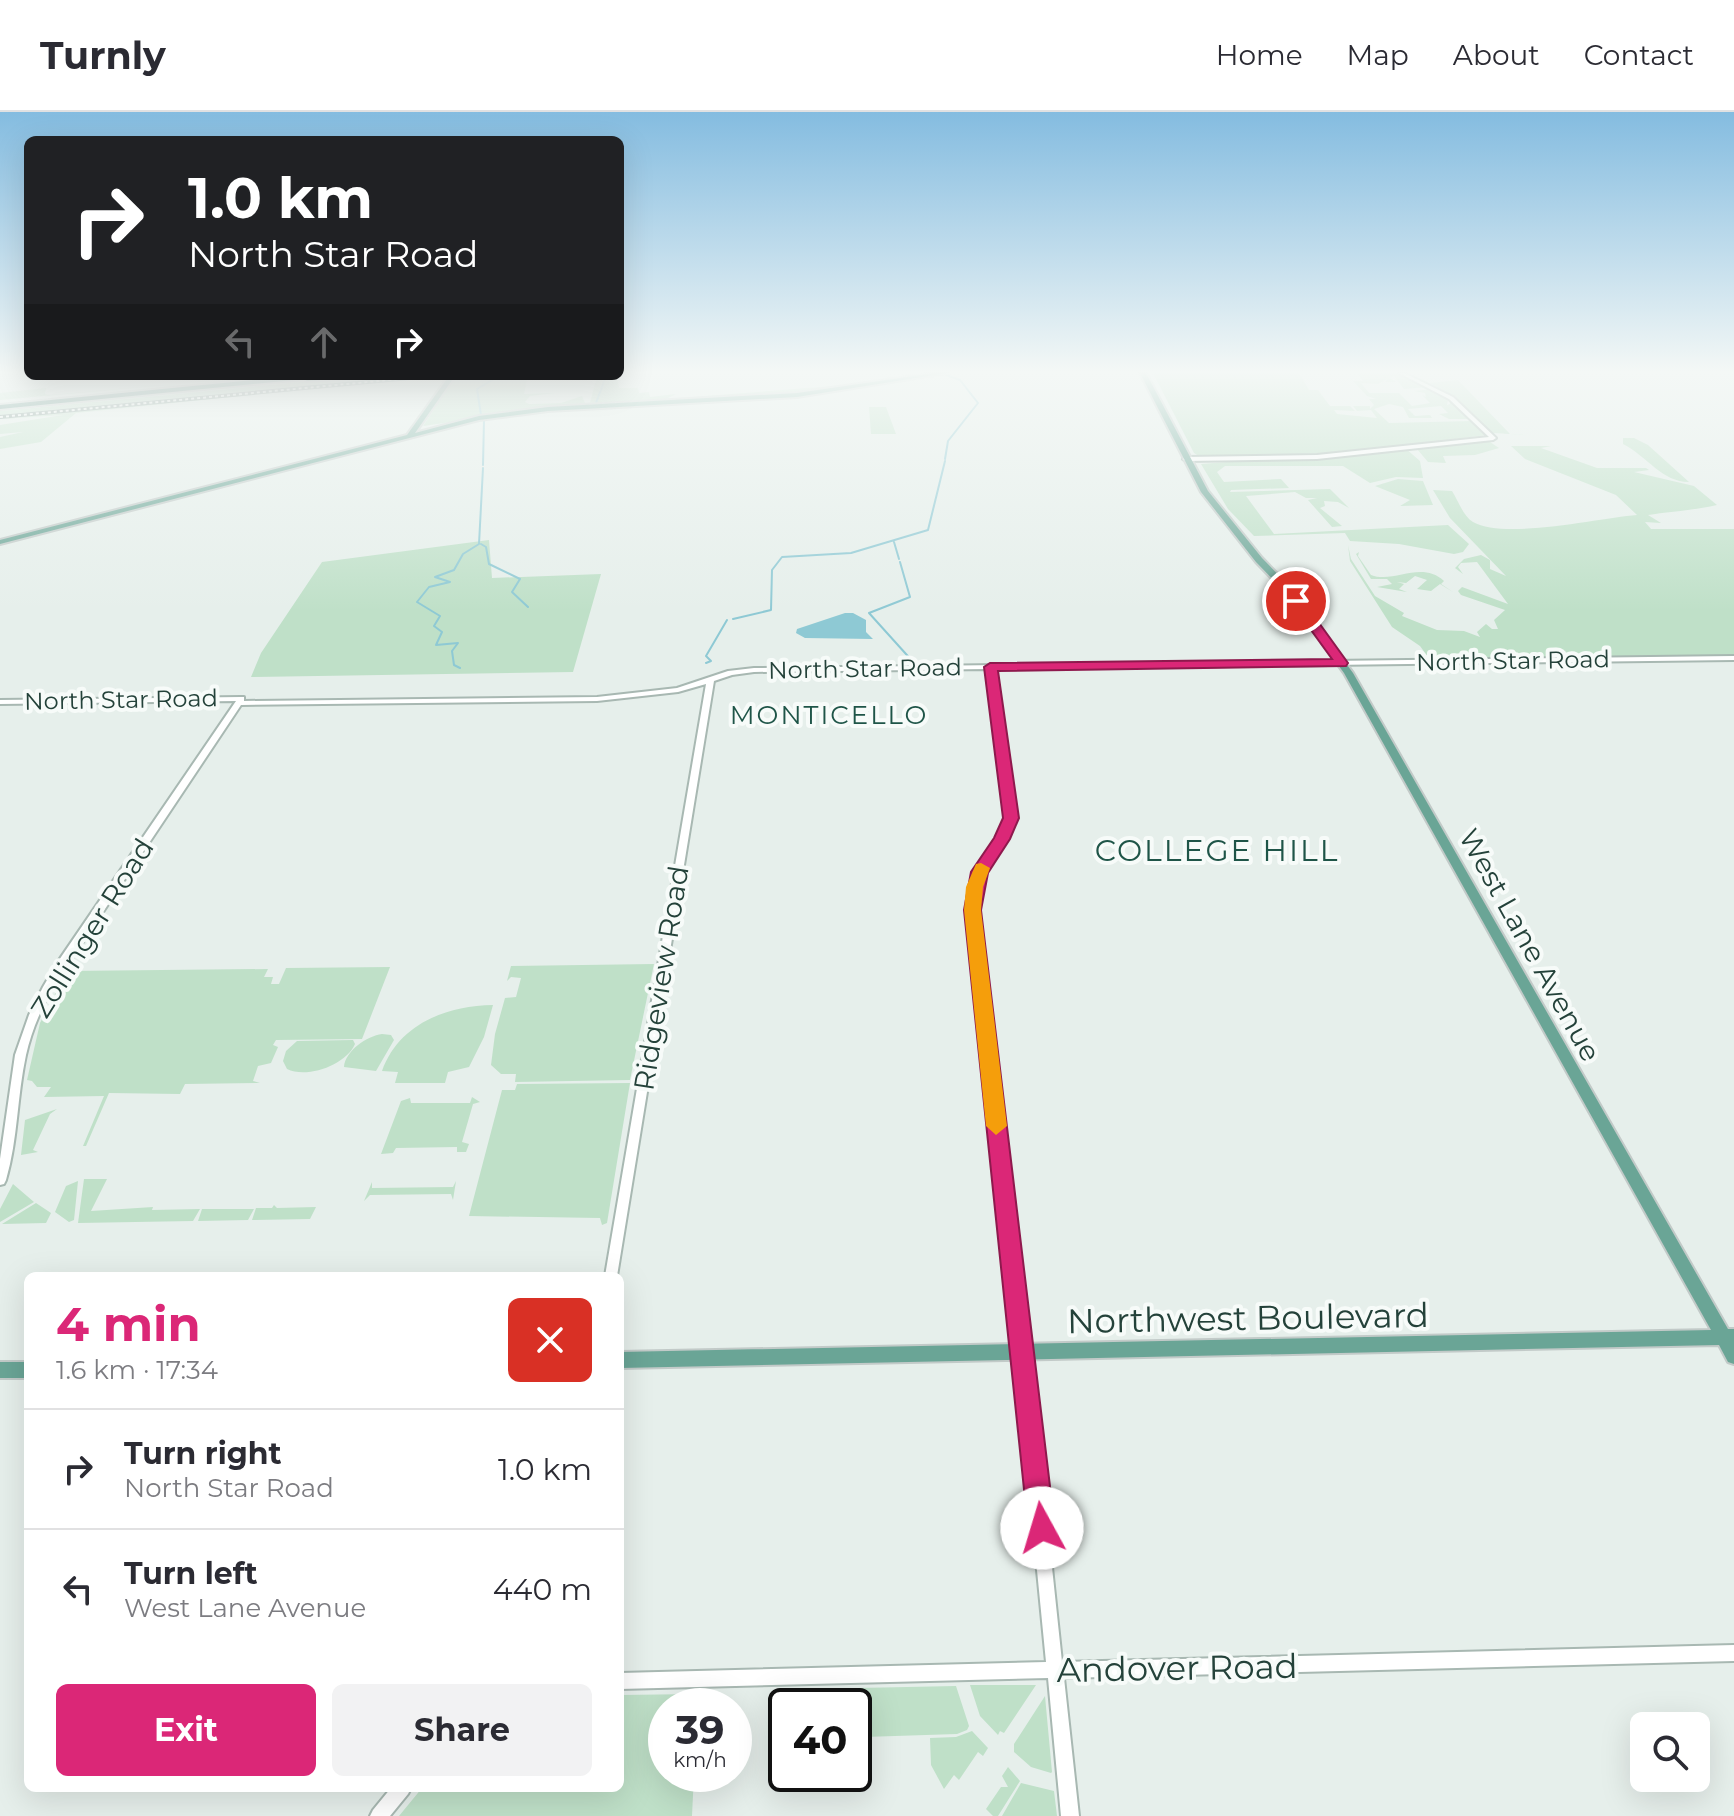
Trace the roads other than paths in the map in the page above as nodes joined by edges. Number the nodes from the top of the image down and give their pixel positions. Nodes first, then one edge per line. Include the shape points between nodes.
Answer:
1 (345, 453) edge
2 (1186, 453) edge
3 (1187, 453) edge
4 (1359, 453) edge
5 (1190, 459) junction
6 (0, 542) edge
7 (1734, 658) edge
8 (1342, 663) junction
9 (990, 667) junction
10 (710, 680) junction
11 (240, 701) junction
12 (0, 702) edge
13 (0, 1180) edge
14 (612, 1272) edge
15 (1729, 1337) edge
16 (1023, 1354) junction
17 (1734, 1356) edge
18 (624, 1360) edge
19 (0, 1370) edge
20 (24, 1370) edge
21 (1734, 1653) edge
22 (1056, 1671) junction
23 (624, 1681) edge
24 (399, 1792) edge
25 (379, 1816) edge
26 (1070, 1816) edge

1 - 6 main road
2 - 5 main road, West Lane Avenue
3 - 5 main road, West Lane Avenue
4 - 5 street
5 - 8 main road, West Lane Avenue via 1218,510
7 - 8 street, North Star Road
8 - 9 street, North Star Road
8 - 15 main road, West Lane Avenue
9 - 10 street, North Star Road via 754,670
9 - 16 street via 1011,818 979,872 972,910
10 - 11 street, North Star Road via 678,690 597,699
10 - 14 street, Ridgeview Road
11 - 12 street, North Star Road
11 - 13 street, Zollinger Road via 43,998 21,1054 11,1139
15 - 16 main road, Northwest Boulevard
15 - 17 main road, West Lane Avenue
16 - 18 main road, Northwest Boulevard
16 - 22 street
19 - 20 main road
21 - 22 street, Andover Road
22 - 23 street, Andover Road
22 - 26 street
24 - 25 street

